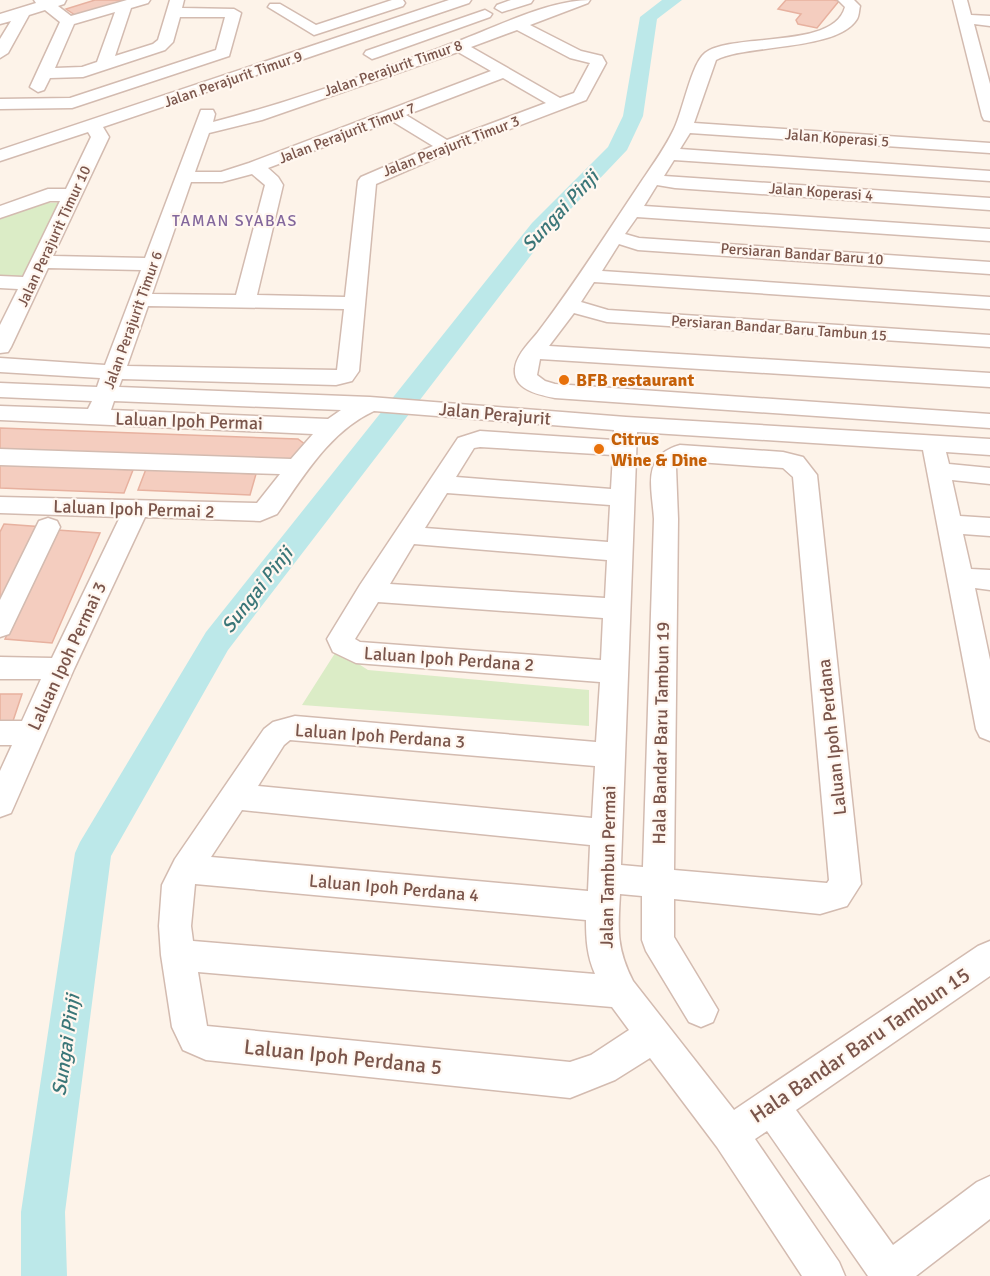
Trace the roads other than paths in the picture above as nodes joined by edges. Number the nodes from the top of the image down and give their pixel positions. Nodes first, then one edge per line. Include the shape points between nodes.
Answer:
1 (143, 0) edge
2 (408, 0) edge
3 (465, 0) edge
4 (526, 0) edge
5 (583, 0) edge
6 (845, 0) edge
7 (960, 0) edge
8 (51, 1) edge
9 (354, 4) dead end
10 (125, 5) junction
11 (24, 6) edge
12 (176, 6) edge
13 (0, 7) edge
14 (275, 7) dead end
15 (502, 8) dead end
16 (369, 13) junction
17 (485, 14) dead end
18 (0, 19) edge
19 (965, 19) junction
20 (68, 21) junction
21 (990, 21) edge
22 (517, 24) junction
23 (349, 39) junction
24 (459, 46) junction
25 (0, 53) edge
26 (372, 54) junction
27 (224, 65) dead end
28 (104, 66) junction
29 (394, 67) junction
30 (504, 72) junction
31 (45, 73) junction
32 (240, 76) junction
33 (986, 79) edge
34 (194, 92) junction
35 (30, 103) junction
36 (0, 104) edge
37 (560, 104) junction
38 (394, 116) junction
39 (990, 116) edge
40 (93, 125) junction
41 (684, 127) junction
42 (201, 130) junction
43 (834, 137) junction
44 (446, 147) junction
45 (990, 148) edge
46 (669, 154) junction
47 (0, 156) edge
48 (837, 165) junction
49 (255, 167) junction
50 (990, 176) edge
51 (185, 177) junction
52 (653, 179) junction
53 (841, 193) junction
54 (72, 195) junction
55 (990, 204) edge
56 (633, 211) junction
57 (0, 212) edge
58 (845, 225) junction
59 (990, 235) edge
60 (614, 237) junction
61 (843, 256) junction
62 (41, 262) junction
63 (153, 264) junction
64 (990, 268) edge
65 (587, 276) junction
66 (0, 282) edge
67 (32, 283) junction
68 (722, 285) junction
69 (849, 294) junction
70 (140, 300) junction
71 (246, 301) junction
72 (354, 303) junction
73 (990, 303) edge
74 (569, 305) junction
75 (723, 324) junction
76 (857, 333) junction
77 (990, 340) edge
78 (0, 347) edge
79 (533, 352) junction
80 (725, 364) junction
81 (0, 365) edge
82 (113, 372) junction
83 (864, 372) junction
84 (990, 380) edge
85 (0, 390) edge
86 (105, 394) junction
87 (370, 404) junction
88 (725, 404) junction
89 (0, 413) edge
90 (876, 414) junction
91 (97, 417) junction
92 (990, 421) edge
93 (332, 427) junction
94 (726, 430) junction
95 (626, 436) junction
96 (933, 444) junction
97 (990, 447) edge
98 (680, 453) joint
99 (0, 457) edge
100 (299, 467) junction
101 (938, 471) junction
102 (990, 476) edge
103 (440, 484) junction
104 (623, 498) junction
105 (0, 505) edge
106 (136, 510) junction
107 (949, 524) junction
108 (48, 527) dead end
109 (990, 527) edge
110 (407, 535) junction
111 (621, 552) junction
112 (960, 578) junction
113 (990, 580) edge
114 (369, 592) junction
115 (618, 609) junction
116 (0, 627) edge
117 (981, 638) edge
118 (0, 668) edge
119 (60, 669) junction
120 (615, 672) junction
121 (989, 715) edge
122 (0, 733) edge
123 (31, 733) junction
124 (611, 755) junction
125 (233, 796) junction
126 (0, 804) edge
127 (607, 833) junction
128 (186, 869) junction
129 (658, 883) junction
130 (604, 892) junction
131 (178, 955) junction
132 (990, 957) edge
133 (621, 992) junction
134 (701, 1010) dead end
135 (653, 1035) junction
136 (771, 1106) junction
137 (730, 1134) junction
138 (990, 1195) edge
139 (890, 1274) edge
140 (825, 1276) edge

1 - 10 street
2 - 16 street
3 - 23 street, Jalan Perajurit Timur 9
4 - 15 street
5 - 22 street, Jalan Perajurit Timur 8
6 - 41 street via 853,6 850,18 826,33 767,46 724,50 710,57
7 - 19 street
8 - 11 street
8 - 20 street
9 - 16 street
10 - 20 street
10 - 28 street
11 - 13 street
11 - 18 street
11 - 25 street
12 - 28 street via 162,45
12 - 35 street via 234,13 223,53 72,103
14 - 16 street via 314,30
17 - 26 street
19 - 21 street
19 - 33 street
20 - 31 street
22 - 24 street, Jalan Perajurit Timur 8
22 - 37 street, Jalan Perajurit Timur 3 via 576,55 596,59 598,63 580,96
23 - 26 street
23 - 32 street, Jalan Perajurit Timur 9
24 - 29 street, Jalan Perajurit Timur 8
24 - 30 street
26 - 29 street
27 - 32 street
28 - 31 street via 81,72
29 - 42 street, Jalan Perajurit Timur 8 via 256,116
30 - 37 street
30 - 38 street, Jalan Perajurit Timur 7
31 - 35 street
32 - 34 street, Jalan Perajurit Timur 9
33 - 39 street
34 - 40 street, Jalan Perajurit Timur 9
34 - 42 street, Jalan Perajurit Timur 6 via 209,105
35 - 36 street
37 - 44 street, Jalan Perajurit Timur 3
38 - 44 street
38 - 49 street, Jalan Perajurit Timur 7
40 - 47 street, Jalan Perajurit Timur 9
40 - 54 street, Jalan Perajurit Timur 10 via 100,136
41 - 43 street, Jalan Koperasi 5
41 - 46 street
42 - 51 street, Jalan Perajurit Timur 6
43 - 45 street, Jalan Koperasi 5
43 - 48 street
44 - 72 street, Jalan Perajurit Timur 3 via 367,181
46 - 48 street
46 - 52 street
48 - 50 street
48 - 53 street
49 - 51 street, Jalan Perajurit Timur 7 via 222,177
49 - 71 street via 274,185
51 - 63 street, Jalan Perajurit Timur 6
52 - 53 street, Jalan Koperasi 4
52 - 56 street
53 - 55 street, Jalan Koperasi 4
53 - 58 street
54 - 57 street via 48,195
54 - 62 street, Jalan Perajurit Timur 10
56 - 58 street
56 - 60 street
58 - 59 street
58 - 61 street
60 - 61 street, Persiaran Bandar Baru 10 via 638,244
60 - 65 street
61 - 64 street, Persiaran Bandar Baru 10
61 - 69 street
62 - 63 street
62 - 67 street, Jalan Perajurit Timur 10
63 - 70 street, Jalan Perajurit Timur 6
65 - 68 street
65 - 74 street
66 - 67 street
67 - 78 street, Jalan Perajurit Timur 10
68 - 69 street
68 - 75 street
69 - 73 street
69 - 76 street
70 - 71 street
70 - 82 street, Jalan Perajurit Timur 6
71 - 72 street
72 - 82 street, Jalan Perajurit Timur 3 via 348,371 344,376
74 - 75 street, Persiaran Bandar Baru Tambun 15 via 607,316
74 - 79 street
75 - 76 street, Persiaran Bandar Baru Tambun 15
76 - 77 street, Persiaran Bandar Baru Tambun 15
76 - 83 street
79 - 80 street
79 - 88 street via 524,370 526,377 543,389
80 - 83 street
80 - 88 street
81 - 82 street
82 - 86 street, Jalan Perajurit Timur 6
83 - 84 street
83 - 90 street
85 - 86 street, Jalan Perajurit
86 - 87 street, Jalan Perajurit
86 - 91 street, Jalan Perajurit Timur 6
87 - 93 street via 350,412
87 - 95 street, Jalan Perajurit via 449,410
88 - 90 street
88 - 94 street
89 - 91 street, Laluan Ipoh Permai
90 - 92 street
91 - 93 street, Laluan Ipoh Permai
93 - 100 street
94 - 95 street, Jalan Perajurit
94 - 96 street, Jalan Perajurit
95 - 103 street via 475,440 464,446
95 - 104 street, Jalan Tambun Permai
96 - 97 street, Jalan Perajurit
96 - 101 street
98 - 129 street, Hala Bandar Baru Tambun 19 via 665,464 663,477 666,519
98 - 129 street, Laluan Ipoh Perdana via 783,460 804,471 846,876 842,891 828,898
99 - 100 street
100 - 106 street, Laluan Ipoh Permai 2 via 268,508 255,513
101 - 102 street
101 - 107 street
103 - 104 street
103 - 110 street
104 - 111 street, Jalan Tambun Permai
105 - 106 street, Laluan Ipoh Permai 2
106 - 119 street, Laluan Ipoh Permai 3
107 - 109 street
107 - 112 street
108 - 116 street
110 - 111 street
110 - 114 street, Laluan Ipoh Perdana 2
111 - 115 street, Jalan Tambun Permai
112 - 113 street
112 - 117 street
114 - 115 street
114 - 120 street, Laluan Ipoh Perdana 2 via 341,639 349,650
115 - 120 street, Jalan Tambun Permai
117 - 121 street
118 - 119 street
119 - 123 street, Laluan Ipoh Permai 3
120 - 124 street, Jalan Tambun Permai
122 - 123 street
123 - 126 street, Laluan Ipoh Permai 3
124 - 125 street, Laluan Ipoh Perdana 3 via 289,728 274,737
124 - 127 street, Jalan Tambun Permai
125 - 127 street
125 - 128 street, Laluan Ipoh Perdana 3
127 - 130 street, Jalan Tambun Permai
128 - 130 street, Laluan Ipoh Perdana 4
128 - 131 street, Laluan Ipoh Perdana 5 via 178,885 176,902
129 - 130 street, Laluan Ipoh Perdana
129 - 134 street, Hala Bandar Baru Tambun 19 via 658,940
130 - 133 street, Jalan Tambun Permai via 602,938 606,962
131 - 133 street
131 - 135 street, Laluan Ipoh Perdana 5 via 191,1034 200,1042 570,1080 601,1069
132 - 136 street, Hala Bandar Baru Tambun 15
133 - 135 street, Jalan Tambun Permai
135 - 137 street, Jalan Tambun Permai
136 - 137 street, Hala Bandar Baru Tambun 15
136 - 139 street
137 - 140 street, Jalan Tambun Permai
138 - 139 street

